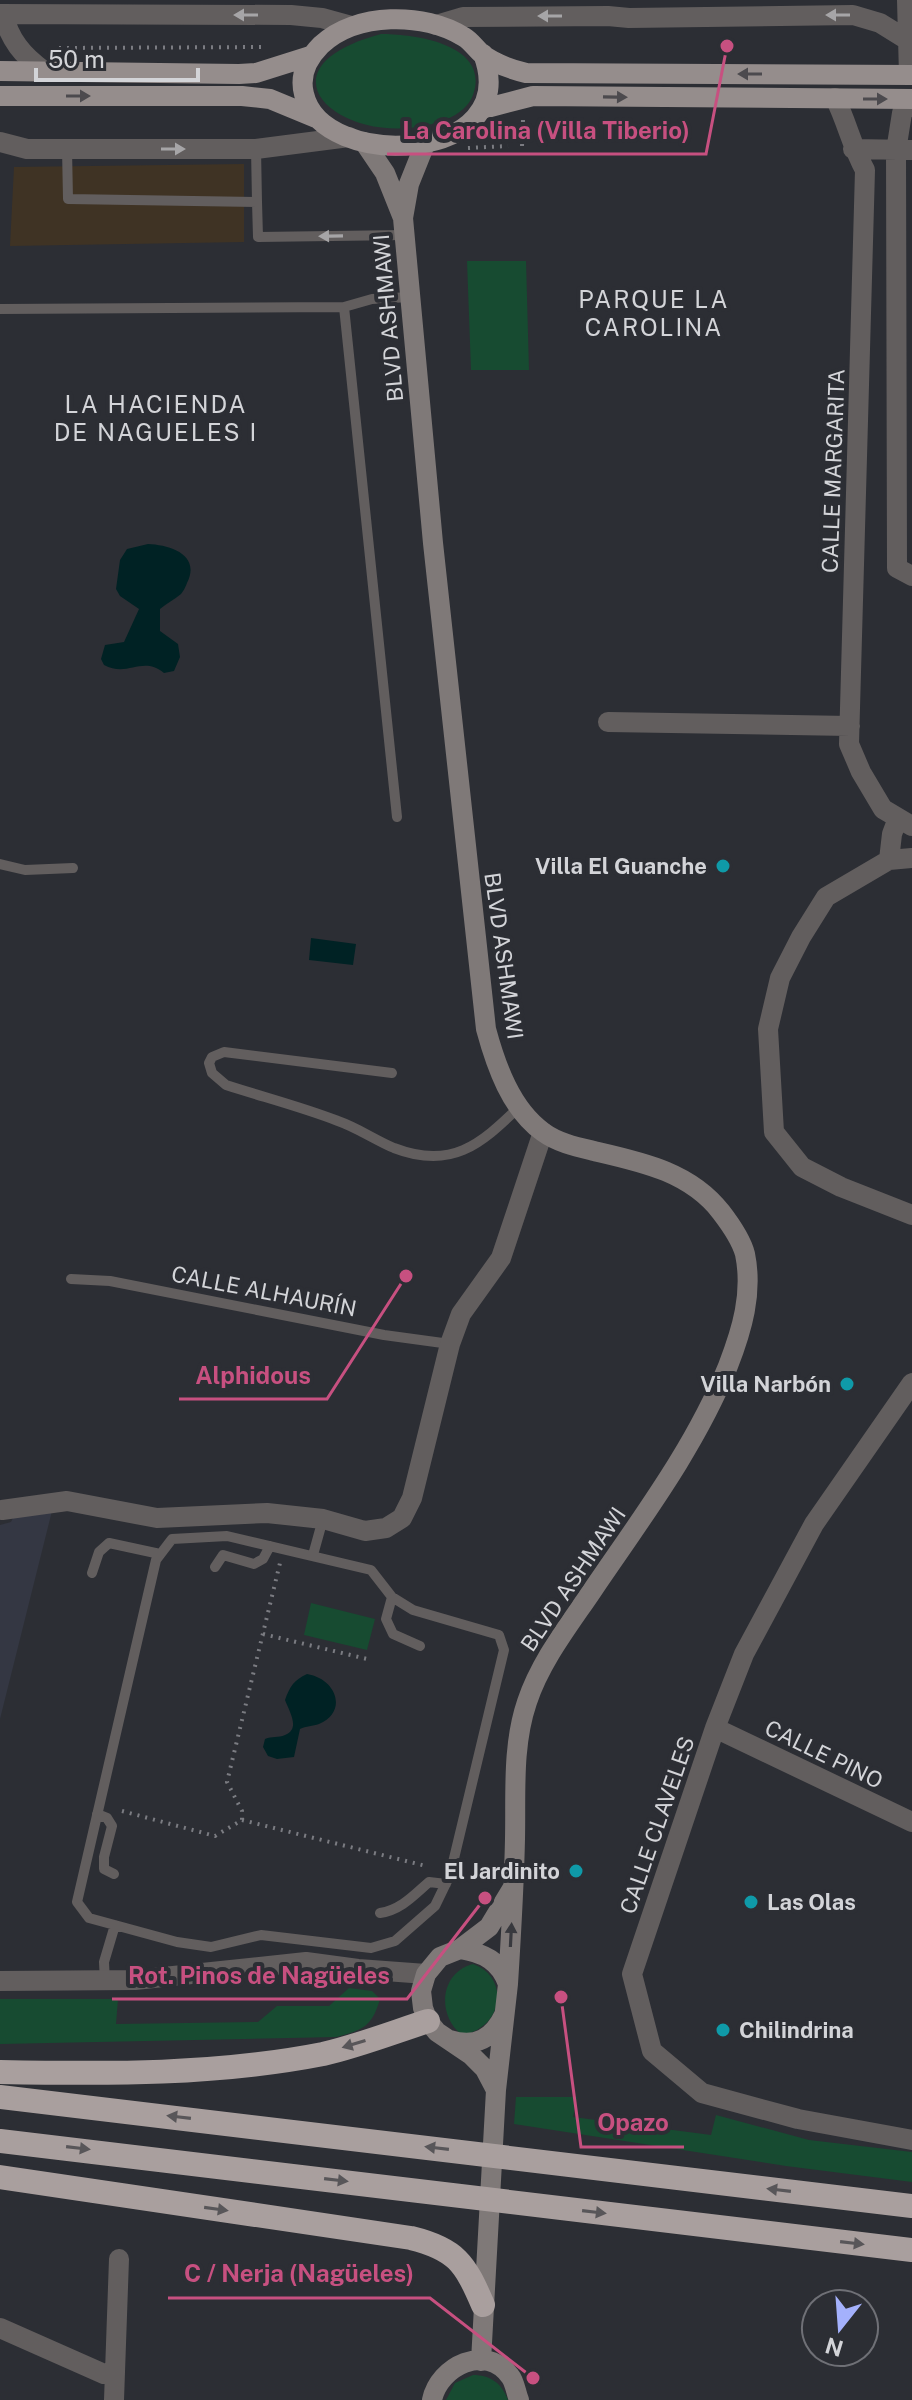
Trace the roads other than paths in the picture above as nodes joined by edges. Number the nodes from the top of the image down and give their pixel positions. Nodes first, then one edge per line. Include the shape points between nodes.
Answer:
1 (315, 0) edge
2 (907, 0) edge
3 (607, 8) edge
4 (629, 9) edge
5 (3, 11) edge
6 (291, 15) junction
7 (436, 25) junction
8 (351, 26) junction
9 (909, 41) junction
10 (483, 54) junction
11 (310, 56) junction
12 (0, 71) edge
13 (44, 71) junction
14 (910, 75) edge
15 (0, 96) edge
16 (835, 98) junction
17 (912, 100) edge
18 (483, 109) junction
19 (317, 118) junction
20 (356, 140) junction
21 (0, 142) edge
22 (425, 144) junction
23 (67, 149) junction
24 (256, 149) junction
25 (853, 149) junction
26 (904, 150) edge
27 (257, 202) junction
28 (404, 227) junction
29 (410, 297) junction
30 (344, 307) junction
31 (0, 309) edge
32 (912, 576) edge
33 (608, 722) dead end
34 (850, 726) junction
35 (397, 817) dead end
36 (905, 822) edge
37 (912, 858) edge
38 (889, 860) junction
39 (0, 864) edge
40 (73, 868) dead end
41 (392, 1073) dead end
42 (519, 1107) junction
43 (543, 1132) junction
44 (912, 1215) edge
45 (71, 1279) dead end
46 (450, 1344) junction
47 (912, 1383) edge
48 (2, 1510) edge
49 (323, 1519) junction
50 (270, 1546) junction
51 (160, 1554) junction
52 (313, 1555) junction
53 (215, 1567) dead end
54 (92, 1573) dead end
55 (392, 1597) junction
56 (420, 1646) dead end
57 (715, 1728) junction
58 (98, 1810) junction
59 (912, 1822) edge
60 (114, 1874) dead end
61 (448, 1880) junction
62 (514, 1886) junction
63 (380, 1913) dead end
64 (115, 1925) junction
65 (460, 1949) junction
66 (426, 1974) junction
67 (0, 1981) edge
68 (105, 1982) junction
69 (508, 1984) junction
70 (506, 2011) junction
71 (428, 2021) junction
72 (450, 2040) junction
73 (0, 2072) edge
74 (496, 2090) junction
75 (0, 2097) edge
76 (912, 2140) edge
77 (0, 2141) edge
78 (0, 2177) edge
79 (912, 2206) edge
80 (912, 2250) edge
81 (119, 2259) dead end
82 (483, 2305) junction
83 (0, 2328) edge
84 (481, 2361) junction
85 (115, 2374) junction
86 (114, 2400) edge
87 (432, 2400) edge
88 (519, 2400) edge

1 - 6 street
2 - 9 street
3 - 4 street
3 -> 7 street via 463,17
9 -> 4 street via 880,23 853,15
6 -> 5 street
5 - 13 street via 9,36
6 - 8 street
7 - 8 main road via 389,20
7 - 10 main road via 465,37
8 - 11 main road
9 - 14 street
14 -> 10 main road via 526,73
10 - 18 main road via 489,79
11 - 13 main road via 256,73
11 - 19 main road via 302,85
12 - 13 main road
15 -> 19 main road via 242,96 270,99
16 -> 17 main road
18 -> 16 main road via 533,96
16 - 25 street, CALLE MARGARITA
17 - 26 street via 902,113
18 - 22 main road via 471,125
19 - 20 main road
20 - 22 main road
20 - 24 street
20 - 28 street, BLVD ASHMAWI via 385,173
21 - 23 street via 27,149
22 - 28 street, BLVD ASHMAWI via 409,184
23 -> 24 street
23 - 27 lane via 68,199
24 - 27 lane
25 - 26 street
25 - 34 street, CALLE MARGARITA via 865,170
26 - 32 street via 894,315 897,568
28 -> 27 lane via 258,237
28 - 29 street, BLVD ASHMAWI
29 - 30 lane
29 - 42 street, BLVD ASHMAWI via 486,1029
30 - 31 lane
30 - 35 lane
33 - 34 street
34 - 36 street, CALLE MARGARITA via 849,744 861,772 883,809
36 - 38 street via 892,834
37 - 38 street
38 - 44 street via 826,897 780,978 768,1029 771,1091 774,1132 802,1167
39 - 40 lane via 25,870
41 - 42 lane via 224,1052 209,1063 226,1085 339,1121 394,1148 433,1157 457,1153 488,1137
42 - 43 street, BLVD ASHMAWI
43 - 46 street via 501,1258 461,1314
43 - 62 street, BLVD ASHMAWI via 574,1146 661,1168 701,1191 740,1240 748,1293 735,1348 703,1421 547,1658 527,1699 517,1748
45 - 46 lane, CALLE ALHAURÍN via 110,1281
46 - 49 street via 412,1498 402,1518 386,1528 365,1531
47 - 57 street, CALLE CLAVELES via 814,1524 744,1654
48 - 49 street via 67,1501 157,1518 267,1513
49 - 52 lane
50 - 51 lane via 227,1536 172,1539
50 - 52 lane
50 - 53 lane via 254,1564 223,1555
51 - 54 lane via 109,1543 99,1552
51 - 58 lane
52 - 55 lane via 371,1570
55 - 56 lane via 386,1619 393,1634
55 - 61 lane via 413,1610 499,1635 504,1650
57 - 59 street, CALLE PINO
57 - 76 street, CALLE CLAVELES via 632,1974 652,2051 702,2093 798,2119
58 - 60 lane via 112,1826 104,1869
58 - 64 lane via 77,1902 89,1918
61 - 63 lane via 429,1882 407,1902
61 - 64 lane via 435,1906 395,1941 371,1948 261,1935 211,1947
62 - 65 street via 489,1927
69 -> 62 street, BLVD ASHMAWI
64 - 68 lane via 104,1962
65 - 66 street via 440,1957
65 - 69 street via 494,1960
66 - 68 street via 306,1962
66 - 71 street via 421,1991
67 - 68 street
69 - 70 street
70 - 72 street via 489,2037 472,2044
70 - 74 street
71 - 72 street
71 -> 73 highway via 326,2053 219,2070
72 - 74 street via 485,2069
74 - 82 street
79 -> 75 highway
77 -> 80 highway
78 -> 82 highway via 434,2244 459,2260
81 - 85 street
82 - 84 street
83 - 85 street
84 - 87 street via 453,2367 442,2376
84 - 88 street via 510,2376
85 - 86 street

